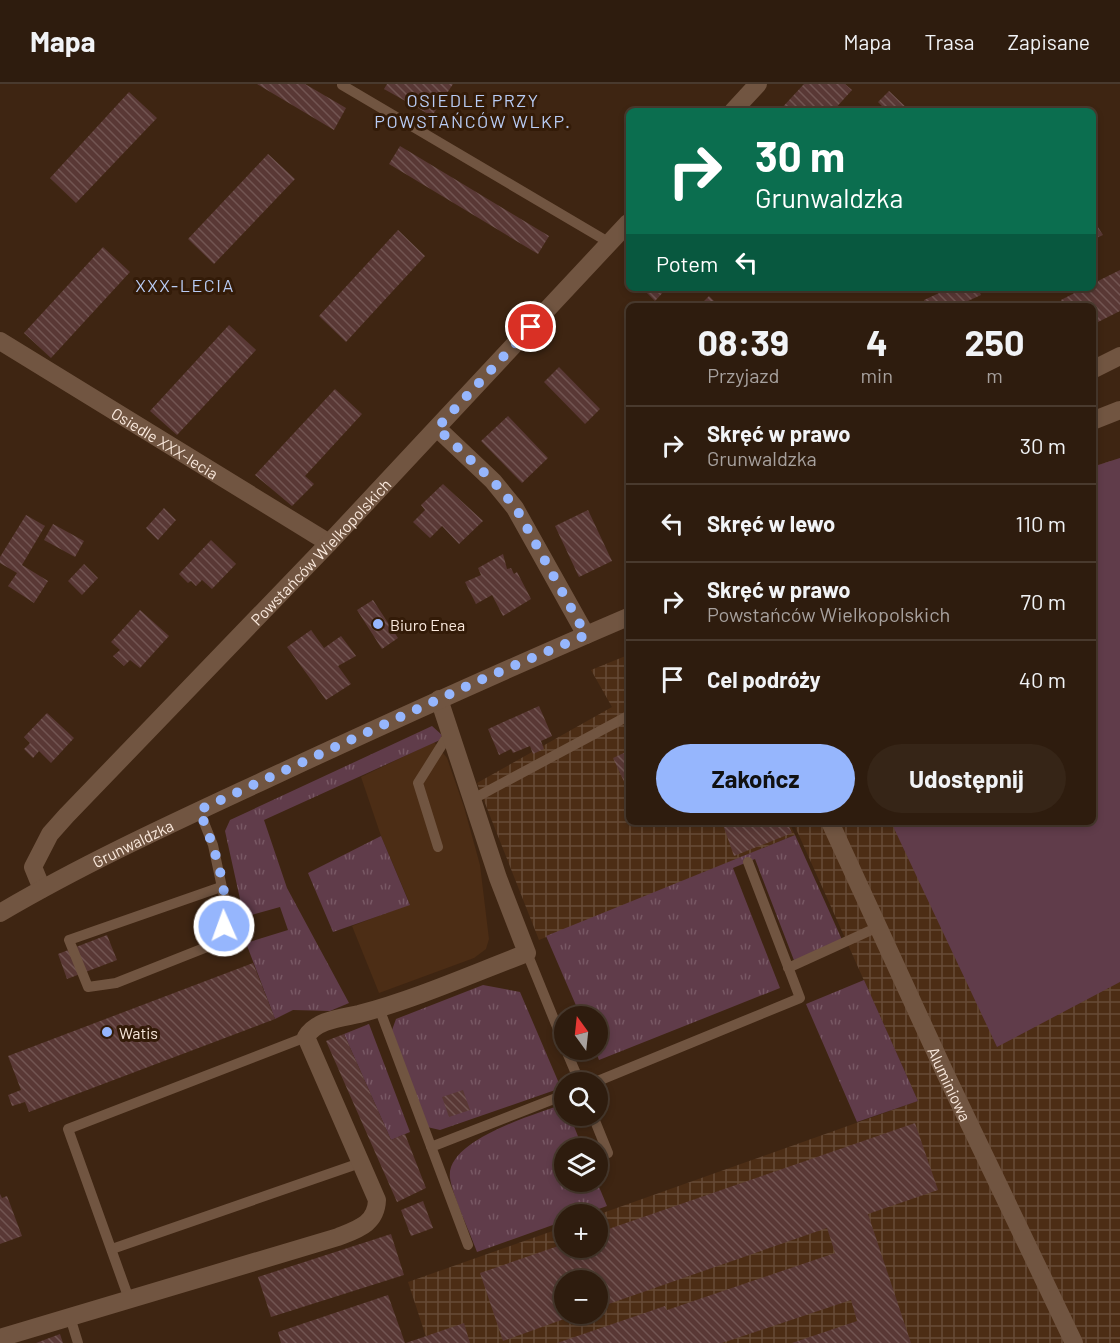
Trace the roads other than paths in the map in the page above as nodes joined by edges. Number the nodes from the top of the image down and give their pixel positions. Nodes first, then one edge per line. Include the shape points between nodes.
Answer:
1 (758, 84) edge
2 (342, 85) edge
3 (736, 108) edge
4 (626, 225) edge
5 (610, 243) junction
6 (0, 341) edge
7 (1120, 356) edge
8 (1096, 368) edge
9 (1120, 410) edge
10 (1096, 419) edge
11 (437, 428) junction
12 (329, 543) junction
13 (626, 618) edge
14 (586, 635) junction
15 (439, 699) junction
16 (626, 717) edge
17 (454, 738) junction
18 (473, 799) junction
19 (199, 810) junction
20 (831, 825) edge
21 (438, 847) dead end
22 (748, 862) dead end
23 (221, 887) junction
24 (42, 889) junction
25 (0, 913) edge
26 (878, 927) junction
27 (527, 953) junction
28 (788, 968) junction
29 (380, 1008) junction
30 (554, 1019) edge
31 (306, 1037) junction
32 (608, 1077) edge
33 (554, 1099) edge
34 (431, 1147) junction
35 (363, 1162) junction
36 (468, 1245) dead end
37 (112, 1249) junction
38 (129, 1299) junction
39 (70, 1317) junction
40 (0, 1338) edge
41 (78, 1343) edge
42 (1074, 1343) edge

1 - 3 street
2 - 5 lane
4 - 5 street, Powstańców Wielkopolskich
5 - 11 street, Powstańców Wielkopolskich
6 - 12 street, Osiedle XXX-lecia
7 - 8 street
9 - 10 street
11 - 12 street, Powstańców Wielkopolskich
11 - 14 street via 516,508
12 - 24 street, Powstańców Wielkopolskich via 50,834 33,867
13 - 14 street, Grunwaldzka
14 - 15 street, Grunwaldzka
15 - 17 street
15 - 19 street, Grunwaldzka
16 - 18 lane
17 - 18 street
17 - 21 lane via 445,740 418,783
18 - 27 street
19 - 23 lane via 213,844
19 - 24 street, Grunwaldzka
20 - 26 street, Aluminiowa
22 - 28 lane
23 - 23 lane via 69,940 88,987 116,984 222,941 227,911
24 - 25 street, Grunwaldzka
26 - 28 lane
26 - 42 street, Aluminiowa
27 - 29 street
27 - 30 lane
28 - 32 lane via 800,998
29 - 31 street via 322,1023
29 - 34 lane
31 - 35 street
31 - 37 lane via 68,1129
33 - 34 lane
34 - 36 lane
35 - 37 lane
35 - 38 street via 377,1200 371,1220 361,1228
37 - 38 lane
38 - 39 street
39 - 40 street
39 - 41 lane

